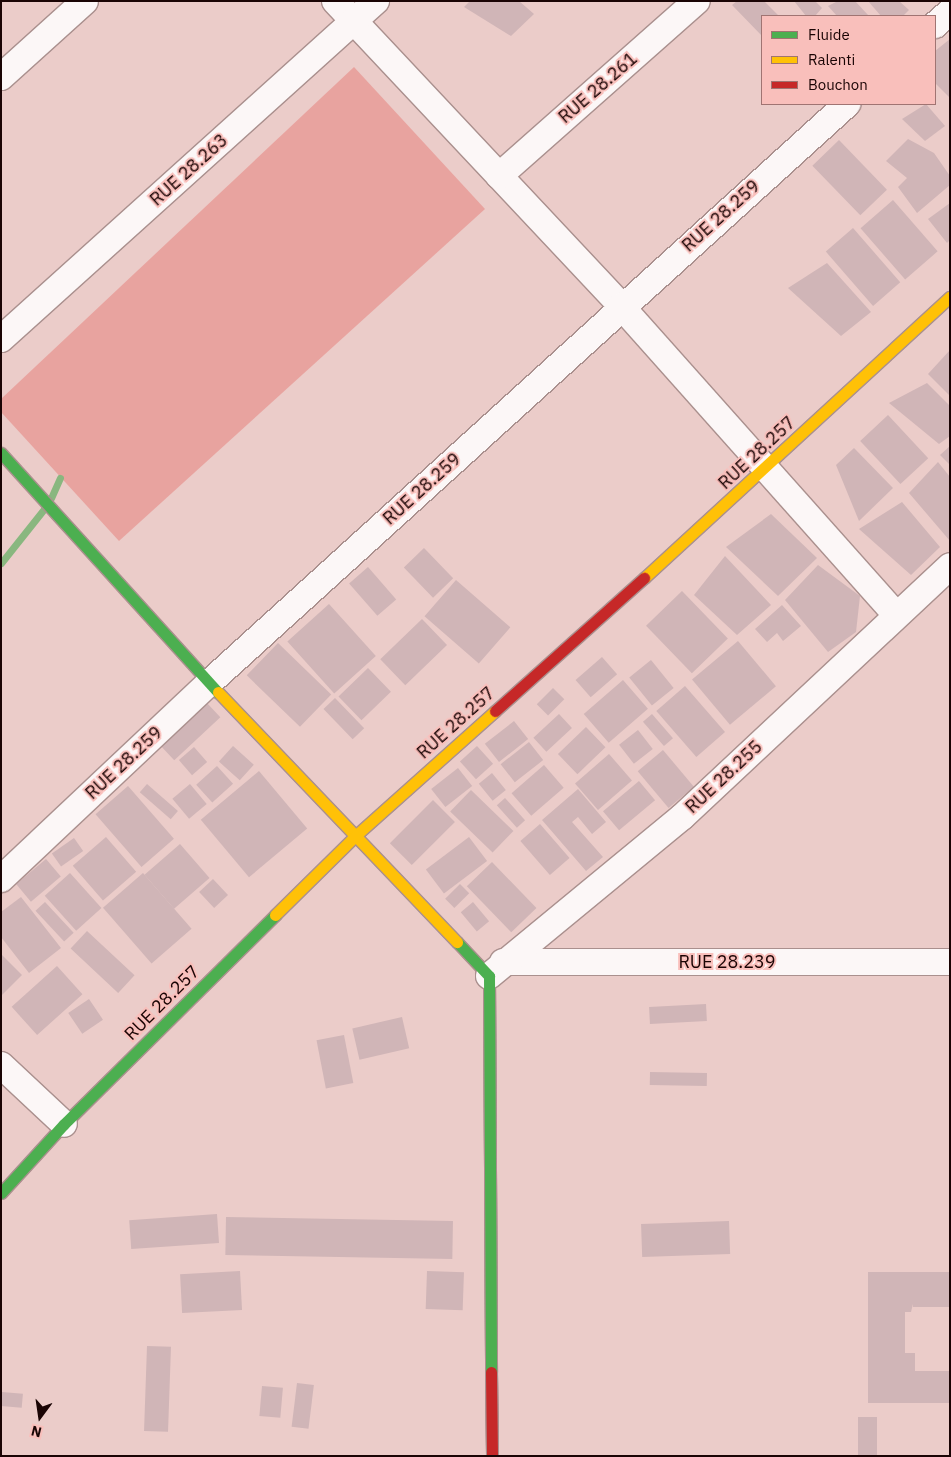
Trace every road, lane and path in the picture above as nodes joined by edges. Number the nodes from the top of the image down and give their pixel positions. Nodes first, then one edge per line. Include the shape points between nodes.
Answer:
1 (85, 1) edge
2 (335, 1) edge
3 (376, 1) edge
4 (697, 1) edge
5 (950, 12) edge
6 (354, 21) junction
7 (936, 24) edge
8 (1, 77) edge
9 (846, 105) edge
10 (499, 176) junction
11 (950, 297) edge
12 (621, 306) junction
13 (1, 339) edge
14 (1, 453) edge
15 (766, 469) junction
16 (950, 566) edge
17 (896, 615) junction
18 (209, 683) junction
19 (354, 838) junction
20 (1, 879) edge
21 (950, 962) edge
22 (496, 969) junction
23 (1, 1064) edge
24 (64, 1124) junction
25 (1, 1193) edge
26 (492, 1456) edge

1 - 8 street
2 - 6 street
3 - 6 street, RUE 28.263
4 - 10 street, RUE 28.261
5 - 7 street
6 - 10 street
6 - 13 street, RUE 28.263
9 - 12 street, RUE 28.259
10 - 12 street
11 - 15 street, RUE 28.257
12 - 15 street
12 - 18 street, RUE 28.259
14 - 18 street
15 - 17 street
15 - 19 street, RUE 28.257
16 - 17 street, RUE 28.255
17 - 22 street, RUE 28.255 via 682,817
18 - 19 street
18 - 20 street, RUE 28.259
19 - 22 street
19 - 24 street, RUE 28.257
21 - 22 street, RUE 28.239
22 - 26 street
23 - 24 street
24 - 25 street, RUE 28.257

